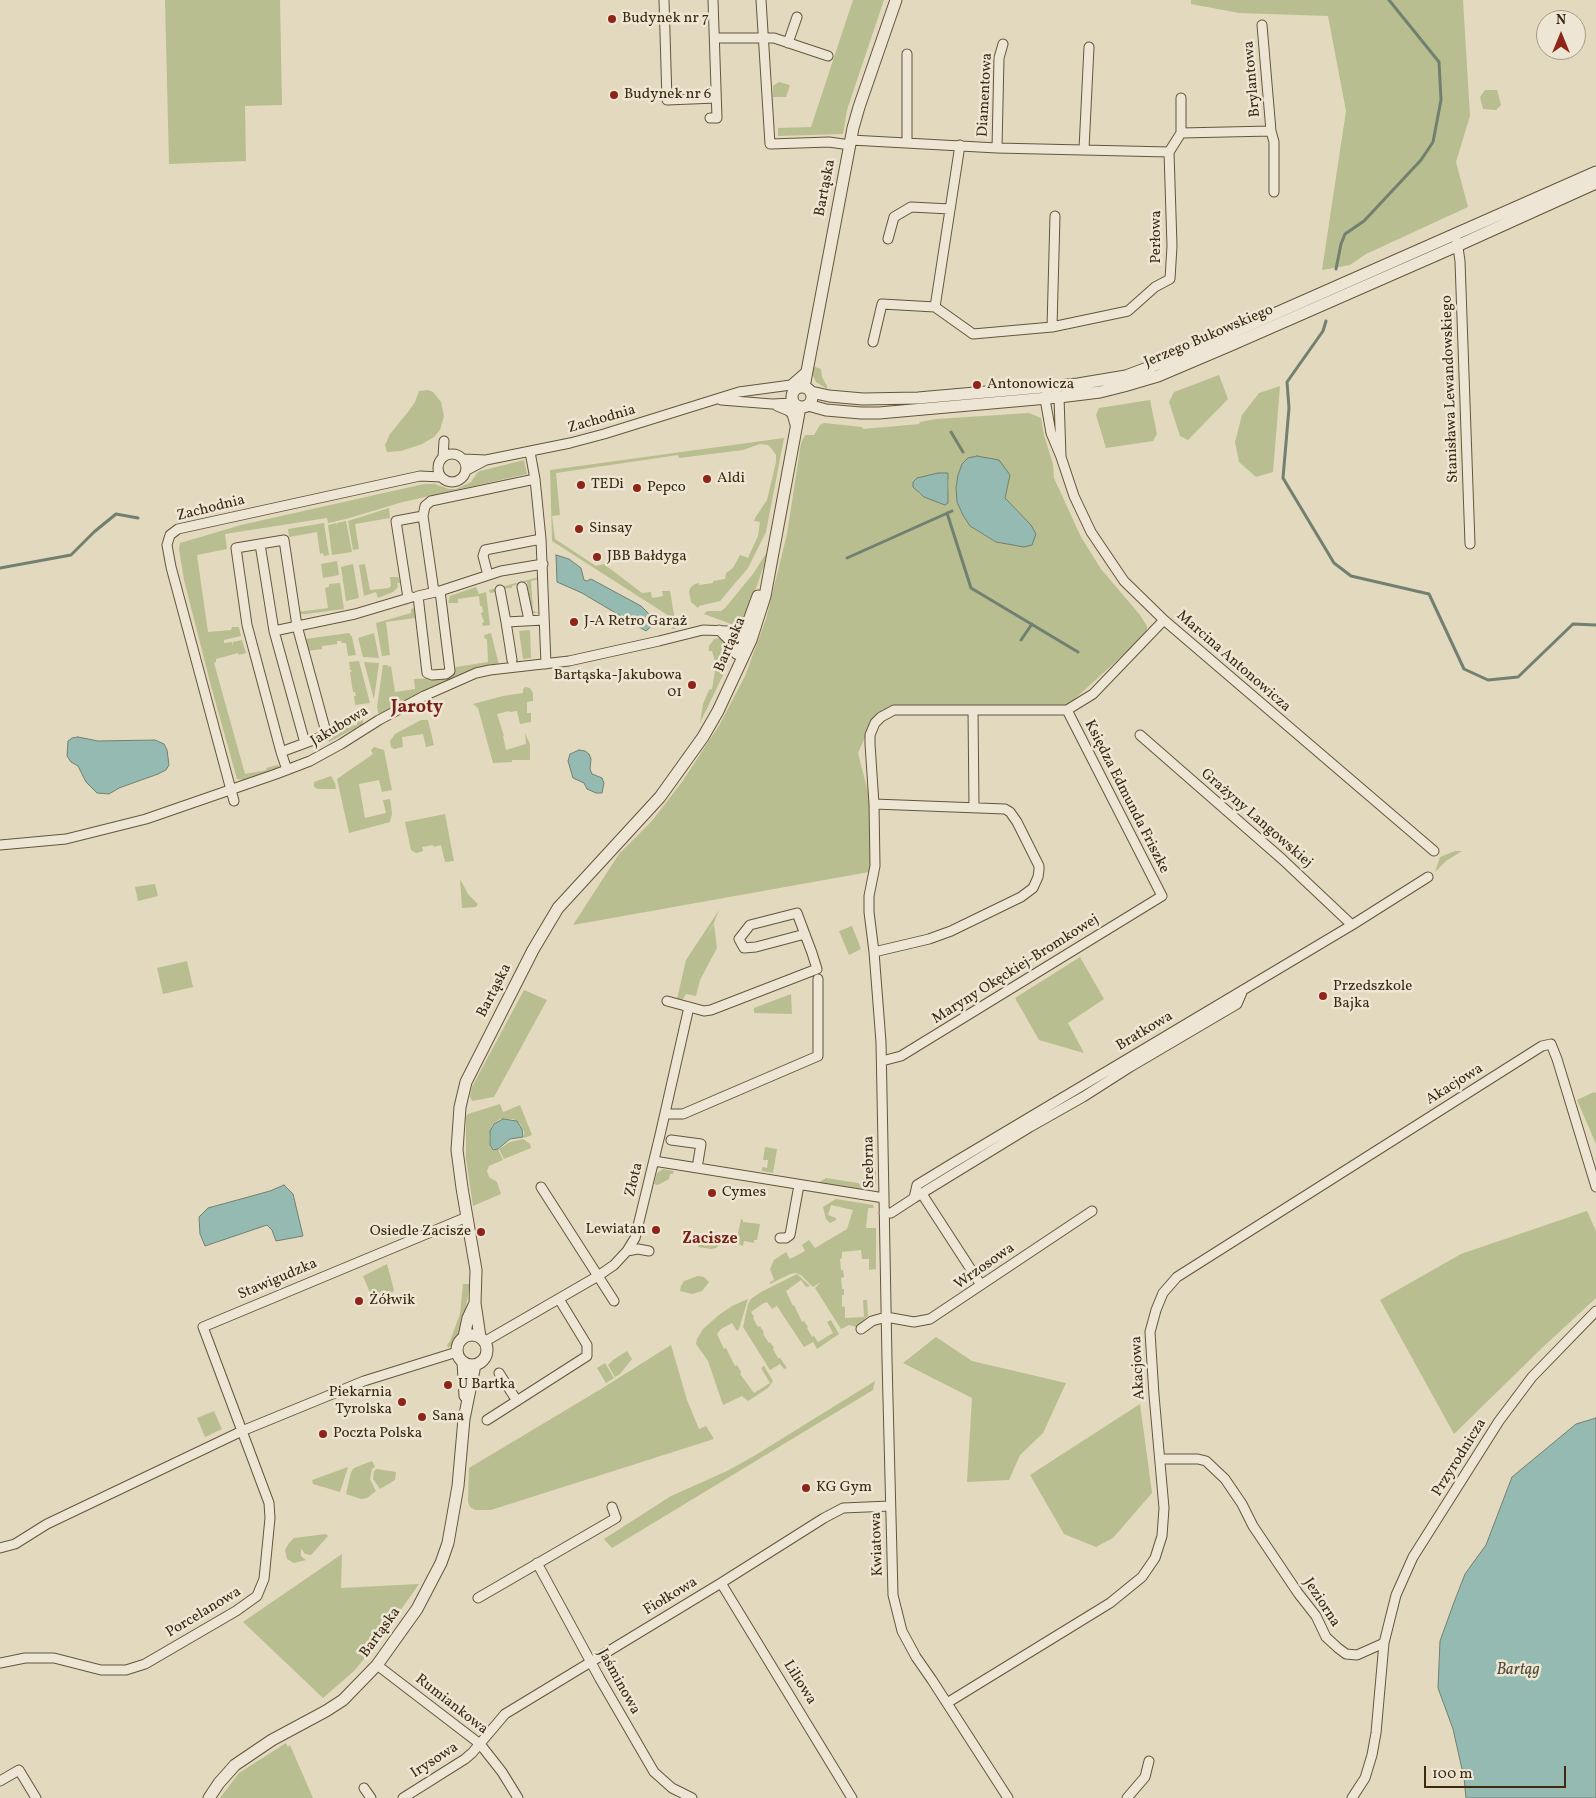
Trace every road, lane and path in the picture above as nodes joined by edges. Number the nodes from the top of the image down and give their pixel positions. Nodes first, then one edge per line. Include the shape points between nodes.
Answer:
1 (664, 0) edge
2 (713, 0) edge
3 (761, 0) edge
4 (896, 0) edge
5 (796, 17) dead end
6 (1262, 25) dead end
7 (762, 37) junction
8 (714, 38) junction
9 (788, 43) junction
10 (1003, 44) dead end
11 (1089, 48) dead end
12 (907, 54) dead end
13 (828, 56) dead end
14 (716, 98) junction
15 (1181, 98) dead end
16 (710, 118) dead end
17 (1271, 131) junction
18 (1181, 133) junction
19 (850, 142) junction
20 (908, 143) junction
21 (960, 146) junction
22 (997, 148) junction
23 (1084, 149) junction
24 (1169, 152) junction
25 (1596, 172) edge
26 (1596, 183) edge
27 (1274, 192) dead end
28 (950, 209) junction
29 (1055, 216) dead end
30 (1454, 234) junction
31 (888, 239) dead end
32 (1459, 245) junction
33 (935, 307) junction
34 (1052, 327) junction
35 (872, 342) dead end
36 (807, 370) junction
37 (1051, 387) junction
38 (773, 389) junction
39 (804, 389) junction
40 (828, 396) junction
41 (1059, 397) junction
42 (1045, 399) junction
43 (716, 400) junction
44 (772, 404) junction
45 (801, 405) junction
46 (826, 410) junction
47 (796, 428) junction
48 (530, 452) junction
49 (445, 455) junction
50 (1061, 457) junction
51 (464, 459) junction
52 (486, 460) junction
53 (467, 470) junction
54 (420, 476) junction
55 (441, 476) junction
56 (535, 479) junction
57 (423, 516) junction
58 (541, 539) junction
59 (260, 544) junction
60 (1470, 544) dead end
61 (543, 564) junction
62 (488, 576) junction
63 (522, 586) dead end
64 (500, 590) dead end
65 (438, 592) junction
66 (413, 597) junction
67 (529, 620) junction
68 (544, 620) junction
69 (1164, 620) junction
70 (506, 622) junction
71 (297, 626) junction
72 (719, 630) junction
73 (274, 631) junction
74 (747, 638) junction
75 (736, 654) junction
76 (512, 660) dead end
77 (546, 664) junction
78 (894, 710) joint
79 (973, 710) junction
80 (1067, 710) junction
81 (1140, 735) dead end
82 (305, 743) junction
83 (697, 744) junction
84 (281, 752) junction
85 (287, 770) junction
86 (231, 790) junction
87 (234, 801) dead end
88 (874, 804) junction
89 (974, 807) junction
90 (0, 844) edge
91 (1434, 850) dead end
92 (1428, 878) dead end
93 (1162, 896) joint
94 (1352, 925) junction
95 (805, 934) junction
96 (874, 952) junction
97 (818, 979) dead end
98 (666, 1001) dead end
99 (689, 1006) junction
100 (882, 1061) junction
101 (665, 1114) junction
102 (670, 1140) dead end
103 (654, 1161) junction
104 (697, 1168) junction
105 (799, 1185) junction
106 (541, 1187) dead end
107 (1596, 1187) edge
108 (918, 1196) junction
109 (884, 1198) junction
110 (1092, 1211) dead end
111 (884, 1213) junction
112 (467, 1217) junction
113 (780, 1238) dead end
114 (627, 1251) junction
115 (649, 1251) dead end
116 (598, 1276) junction
117 (981, 1285) junction
118 (559, 1299) junction
119 (614, 1301) dead end
120 (475, 1303) junction
121 (1596, 1311) edge
122 (886, 1317) junction
123 (861, 1329) dead end
124 (464, 1337) junction
125 (482, 1339) junction
126 (457, 1352) junction
127 (463, 1362) junction
128 (476, 1364) junction
129 (499, 1373) dead end
130 (517, 1401) junction
131 (466, 1412) junction
132 (487, 1420) dead end
133 (242, 1431) junction
134 (1160, 1459) junction
135 (890, 1506) junction
136 (612, 1507) dead end
137 (0, 1548) edge
138 (537, 1563) junction
139 (721, 1583) junction
140 (478, 1598) dead end
141 (1384, 1643) junction
142 (591, 1661) junction
143 (0, 1663) edge
144 (378, 1665) junction
145 (947, 1704) junction
146 (480, 1744) junction
147 (1149, 1761) dead end
148 (0, 1781) edge
149 (364, 1788) dead end
150 (36, 1798) edge
151 (209, 1798) edge
152 (370, 1798) edge
153 (403, 1798) edge
154 (518, 1798) edge
155 (692, 1798) edge
156 (852, 1798) edge
157 (1008, 1798) edge
158 (1127, 1798) edge
159 (1352, 1798) edge

1 - 14 street via 667,103
2 - 8 street
3 - 7 street
4 - 19 street, Bartąska
5 - 9 street
6 - 17 street, Brylantowa
7 - 8 street
7 - 9 street
7 - 19 street, Diamentowa via 770,144
8 - 14 street
9 - 13 street
10 - 22 street, Diamentowa via 999,58
11 - 23 street
12 - 20 street
14 - 16 street via 717,118
15 - 18 street
17 - 18 street, Brylantowa
17 - 27 street, Brylantowa
18 - 24 street
19 - 20 street, Diamentowa
19 - 36 street, Bartąska
20 - 21 street, Diamentowa
21 - 22 street, Diamentowa
21 - 28 street
22 - 23 street, Diamentowa
23 - 24 street, Diamentowa
24 - 34 street, Perłowa via 1170,279 1155,287 1128,311
25 - 30 street, Jerzego Bukowskiego
26 - 32 street, Jerzego Bukowskiego
28 - 31 street via 911,206 894,218
28 - 33 street
29 - 34 street
30 - 32 street, Stanisława Lewandowskiego
30 - 37 street, Jerzego Bukowskiego via 1150,368 1103,381
32 - 41 street, Jerzego Bukowskiego via 1158,376 1100,392
32 - 60 street, Stanisława Lewandowskiego
33 - 34 street, Perłowa via 973,334
33 - 35 street via 882,304
36 - 38 street via 791,385
36 - 39 street, Bartąska
36 - 40 street via 814,386
37 - 40 street, Jerzego Bukowskiego via 892,400
37 - 41 street
37 - 42 street
38 - 39 street
38 - 43 street via 739,392
39 - 40 street, Jerzego Bukowskiego
39 - 45 street via 812,399
39 - 45 street via 792,394
41 - 42 street, Jerzego Bukowskiego
41 - 50 street, Marcina Antonowicza
42 - 46 street, Jerzego Bukowskiego via 879,413
42 - 50 street, Marcina Antonowicza via 1051,433
43 - 44 street
43 - 48 street, Zachodnia via 604,434
44 - 45 street
44 - 47 street via 789,411
45 - 46 street, Jerzego Bukowskiego
45 - 47 street, Bartąska
46 - 47 street via 805,417
47 - 74 street, Bartąska via 774,550
48 - 52 street, Zachodnia
48 - 56 street
49 - 51 street via 458,454
49 - 54 street
49 - 55 street
50 - 69 street, Marcina Antonowicza via 1091,532 1124,581
51 - 52 street
51 - 53 street
52 - 53 street, Zachodnia
53 - 55 street via 458,481 448,482
54 - 55 street, Zachodnia
54 - 86 street, Zachodnia via 178,530 170,535 171,567
56 - 57 street via 430,501
56 - 58 street
57 - 65 street
57 - 66 street via 396,521
58 - 61 street
58 - 62 street via 485,550 483,556
59 - 71 street via 284,540
59 - 73 street
59 - 84 street via 236,548 247,625
61 - 62 street
61 - 68 street
62 - 65 street
63 - 67 street
64 - 70 street
65 - 66 street
65 - 66 street via 450,671 446,674 427,673
66 - 71 street
67 - 68 street
67 - 70 street
68 - 77 street
69 - 80 street, Księdza Edmunda Friszke via 1093,694
69 - 91 street, Marcina Antonowicza
70 - 76 street
71 - 73 street
71 - 82 street via 326,732 324,736
72 - 74 street, Jakubowa
72 - 75 street via 732,642
72 - 77 street, Jakubowa via 702,630
73 - 82 street
74 - 75 street, Bartąska
74 - 83 street, Bartąska via 715,718
75 - 83 street, Bartąska
77 - 85 street, Jakubowa via 490,670 468,676 410,703 310,761
78 - 79 street, Księdza Edmunda Friszke
78 - 88 street, Srebrna via 875,723 870,735
79 - 80 street, Księdza Edmunda Friszke
79 - 89 street
80 - 93 street, Księdza Edmunda Friszke
81 - 94 street, Grażyny Langowskiej
82 - 84 street
83 - 112 street, Bartąska via 660,797 558,908 470,1074 462,1095 457,1150
84 - 85 street
85 - 86 street, Jakubowa
86 - 87 street, Zachodnia
86 - 90 street, Jakubowa via 146,819 66,839
88 - 89 street
88 - 96 street, Srebrna via 875,866 869,912
89 - 96 street via 1005,809 1018,822 1039,866 1033,888 1021,897 929,940
92 - 94 street
93 - 100 street, Maryny Okęckiej-Bromkowej via 901,1056
94 - 108 street via 1243,990 1237,1004
95 - 95 street via 797,914 750,924 739,939 744,948
95 - 99 street via 817,969 711,1010
96 - 100 street, Srebrna
97 - 101 street via 818,1056 696,1109 680,1115
98 - 99 street
99 - 101 street, Złota
100 - 109 street, Srebrna
101 - 103 street, Złota
102 - 104 street via 701,1144
103 - 104 street, Srebrna
103 - 114 street, Złota via 635,1238
104 - 105 street, Srebrna
105 - 109 street, Srebrna
105 - 113 street via 790,1235
106 - 116 street
107 - 134 street, Akacjowa via 1557,1059 1551,1044 1542,1046 1177,1277 1163,1293 1150,1332
108 - 111 street via 891,1213
108 - 117 street
109 - 111 street, Kwiatowa
110 - 117 street, Wrzosowa
111 - 122 street, Kwiatowa
112 - 120 street, Bartąska via 476,1270
112 - 133 street, Stawigudzka via 203,1327
114 - 115 street
114 - 116 street, Złota
116 - 118 street, Złota
116 - 119 street
117 - 122 street, Wrzosowa via 930,1319 914,1322
118 - 125 street, Złota
118 - 130 street via 587,1345 587,1356
120 - 124 street, Bartąska
120 - 125 street, Bartąska
121 - 141 street, Przyrodnicza via 1532,1377 1499,1421 1413,1557 1396,1595
122 - 123 street
122 - 135 street, Kwiatowa
124 - 125 street via 472,1335
124 - 126 street, Bartąska
125 - 128 street, Bartąska via 487,1348 486,1354
126 - 127 street, Bartąska
126 - 133 street via 364,1381
127 - 128 street
127 - 131 street, Bartąska
128 - 131 street, Bartąska
129 - 130 street
130 - 132 street
131 - 144 street, Bartąska via 458,1486 441,1564 417,1609
133 - 137 street via 46,1524 15,1544
133 - 143 street, Porcelanowa via 270,1510 264,1579 257,1596 144,1664 126,1670 101,1670 54,1658 25,1658
134 - 141 street, Jeziorna via 1206,1461 1225,1479 1316,1616 1326,1637 1338,1648 1346,1654 1357,1655
134 - 145 street, Akacjowa via 1164,1508 1162,1536 1155,1558 1142,1578 1110,1603
135 - 139 street, Fiołkowa via 851,1506 838,1510
135 - 145 street, Kwiatowa via 894,1595 902,1631
136 - 138 street via 616,1518
138 - 140 street
138 - 142 street, Jaśminowa
139 - 142 street, Fiołkowa
139 - 156 street, Liliowa
141 - 159 street via 1372,1755 1365,1778
142 - 146 street, Fiołkowa via 505,1714
142 - 155 street, Jaśminowa via 654,1772 672,1788
144 - 146 street, Rumiankowa
144 - 151 street, Bartąska via 343,1700 235,1764
145 - 157 street, Kwiatowa
146 - 153 street, Irysowa via 465,1759
146 - 154 street, Rumiankowa
147 - 158 street via 1146,1777
148 - 150 street via 19,1770
149 - 152 street

